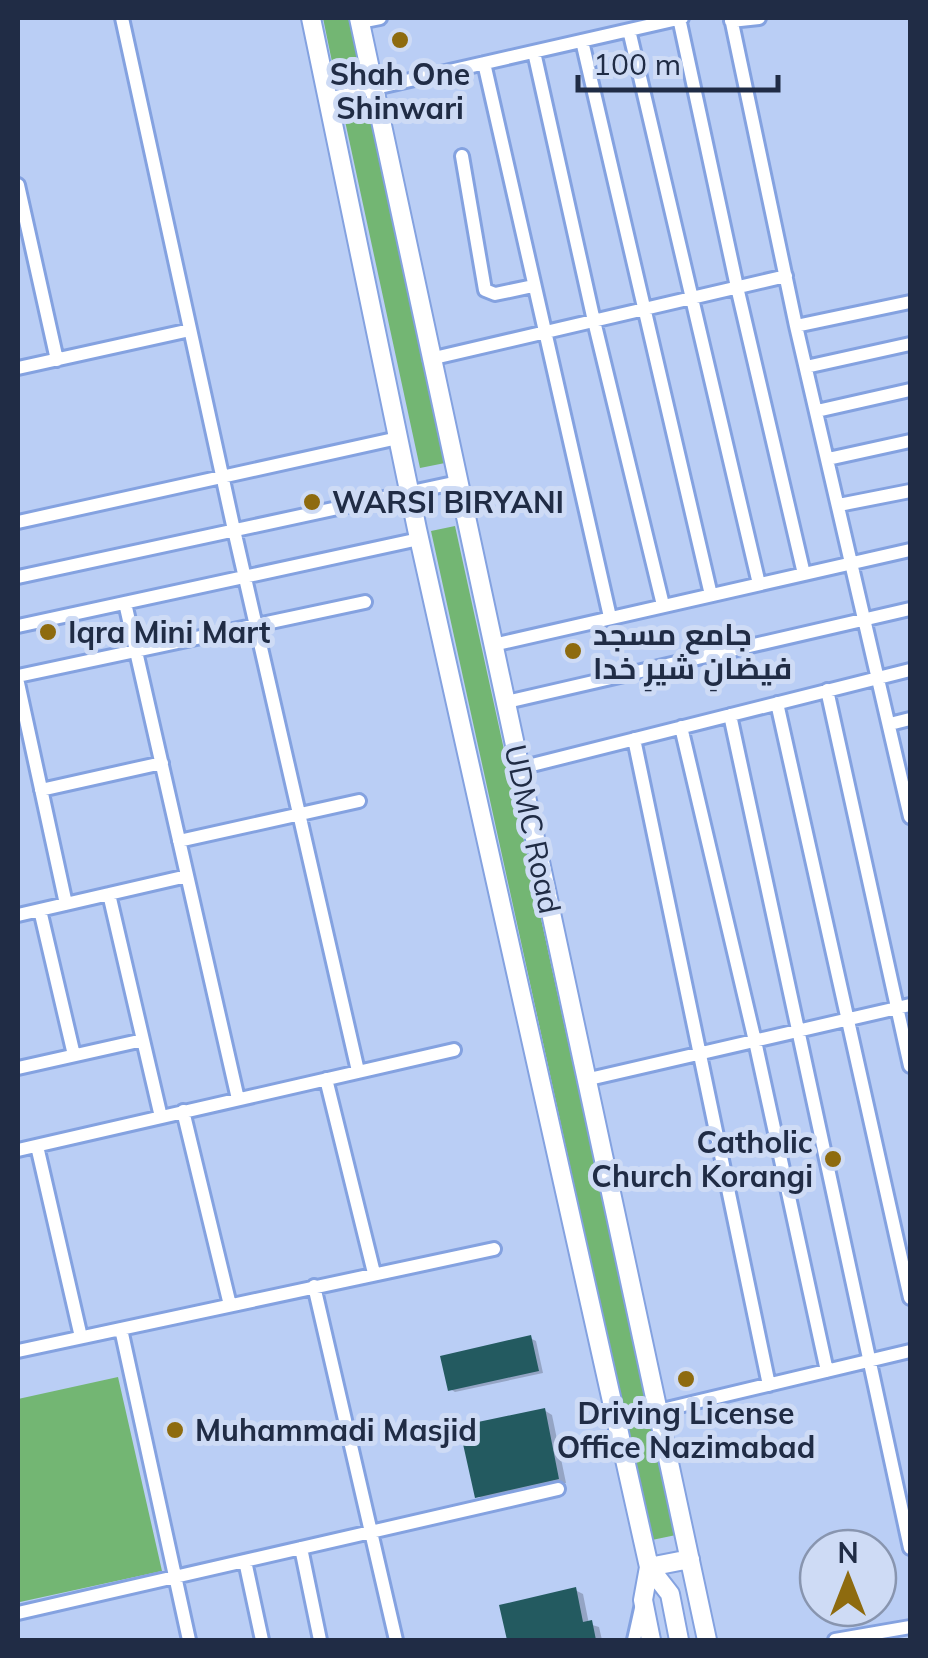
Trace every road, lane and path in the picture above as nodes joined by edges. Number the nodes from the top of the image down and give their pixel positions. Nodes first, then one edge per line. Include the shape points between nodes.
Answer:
1 (122, 18) edge
2 (311, 18) edge
3 (380, 18) edge
4 (680, 18) edge
5 (759, 18) edge
6 (731, 19) edge
7 (360, 20) edge
8 (629, 30) junction
9 (582, 40) junction
10 (534, 52) junction
11 (484, 63) junction
12 (374, 88) junction
13 (327, 99) junction
14 (462, 156) dead end
15 (18, 185) edge
16 (786, 276) junction
17 (533, 286) junction
18 (736, 287) junction
19 (690, 298) junction
20 (910, 302) edge
21 (642, 309) junction
22 (594, 321) junction
23 (796, 326) junction
24 (190, 330) junction
25 (544, 332) junction
26 (910, 344) edge
27 (430, 359) junction
28 (57, 360) junction
29 (806, 367) junction
30 (18, 368) edge
31 (910, 390) edge
32 (817, 411) junction
33 (398, 438) junction
34 (910, 440) edge
35 (828, 459) junction
36 (223, 477) junction
37 (458, 482) junction
38 (910, 490) edge
39 (409, 492) junction
40 (840, 505) junction
41 (18, 522) edge
42 (234, 530) junction
43 (419, 539) junction
44 (910, 550) edge
45 (851, 563) junction
46 (804, 574) junction
47 (18, 577) edge
48 (245, 577) junction
49 (759, 584) junction
50 (711, 594) junction
51 (365, 602) dead end
52 (126, 603) junction
53 (663, 606) junction
54 (910, 609) edge
55 (610, 618) junction
56 (867, 619) junction
57 (256, 625) junction
58 (18, 626) edge
59 (494, 645) junction
60 (136, 650) junction
61 (910, 670) edge
62 (880, 677) junction
63 (18, 680) edge
64 (827, 690) junction
65 (506, 702) junction
66 (777, 703) junction
67 (730, 714) junction
68 (910, 720) edge
69 (890, 724) junction
70 (681, 727) junction
71 (634, 739) junction
72 (162, 763) junction
73 (520, 768) junction
74 (905, 769) edge
75 (41, 790) junction
76 (360, 800) dead end
77 (300, 814) junction
78 (910, 817) edge
79 (180, 840) junction
80 (188, 876) junction
81 (109, 894) junction
82 (66, 904) junction
83 (40, 910) junction
84 (18, 915) edge
85 (904, 1007) edge
86 (848, 1020) junction
87 (800, 1030) junction
88 (143, 1040) junction
89 (755, 1040) junction
90 (454, 1050) dead end
91 (698, 1053) junction
92 (74, 1055) junction
93 (910, 1066) edge
94 (18, 1068) edge
95 (358, 1071) junction
96 (326, 1079) junction
97 (586, 1080) junction
98 (238, 1099) junction
99 (184, 1112) junction
100 (160, 1117) junction
101 (37, 1146) junction
102 (18, 1147) edge
103 (494, 1249) dead end
104 (374, 1273) junction
105 (314, 1286) junction
106 (910, 1298) edge
107 (230, 1305) junction
108 (120, 1329) junction
109 (82, 1337) junction
110 (18, 1351) edge
111 (910, 1351) edge
112 (871, 1360) junction
113 (827, 1370) junction
114 (769, 1385) junction
115 (658, 1411) junction
116 (558, 1490) dead end
117 (371, 1532) junction
118 (301, 1548) junction
119 (910, 1548) edge
120 (690, 1559) junction
121 (245, 1561) junction
122 (649, 1567) junction
123 (175, 1578) junction
124 (643, 1600) junction
125 (18, 1614) edge
126 (910, 1627) edge
127 (188, 1640) edge
128 (262, 1640) edge
129 (320, 1640) edge
130 (396, 1640) edge
131 (634, 1640) edge
132 (651, 1640) edge
133 (678, 1640) edge
134 (707, 1640) edge
135 (836, 1640) edge

1 - 24 street
2 - 13 main road, UDMC Road
3 - 7 street
4 - 8 street
4 - 18 street
5 - 6 street
6 - 16 street
7 - 12 main road, UDMC Road
8 - 9 street
8 - 19 street
9 - 10 street
9 - 21 street
10 - 11 street
10 - 22 street
11 - 12 street
11 - 17 street
12 - 13 street
12 - 27 main road, UDMC Road
13 - 33 main road, UDMC Road
14 - 17 street via 485,290
15 - 28 street
16 - 18 street
16 - 23 street
17 - 25 street
18 - 19 street
18 - 46 street
19 - 21 street
19 - 49 street
20 - 23 street
21 - 22 street
21 - 50 street
22 - 25 street
22 - 53 street
23 - 29 street
24 - 28 street
24 - 36 street
25 - 27 street
25 - 55 street
26 - 29 street
27 - 37 main road, UDMC Road
28 - 30 street
29 - 32 street
31 - 32 street
32 - 35 street
33 - 36 street
33 - 39 main road, UDMC Road
34 - 35 street
35 - 40 street
36 - 41 street
36 - 42 street
37 - 39 street
37 - 59 main road, UDMC Road
38 - 40 street
39 - 42 street
39 - 43 main road, UDMC Road
40 - 45 street
42 - 47 street
42 - 48 street
43 - 48 street
43 - 122 main road, UDMC Road
44 - 45 street
45 - 46 street
45 - 56 street
46 - 49 street
48 - 52 street
48 - 57 street
49 - 50 street
50 - 53 street
51 - 57 street
52 - 58 street
52 - 60 street
53 - 55 street
54 - 56 street
55 - 59 street
56 - 62 street
56 - 65 street
57 - 60 street
57 - 77 street
59 - 65 main road, UDMC Road
60 - 63 street
60 - 72 street
61 - 62 street
62 - 64 street
62 - 69 street
63 - 75 street
64 - 66 street
64 - 85 street
65 - 73 main road, UDMC Road
66 - 67 street
66 - 86 street
67 - 70 street
67 - 87 street
68 - 69 street
69 - 74 street
70 - 71 street
70 - 89 street
71 - 73 street
71 - 91 street
72 - 75 street
72 - 79 street
73 - 97 main road, UDMC Road
74 - 78 street
75 - 82 street
76 - 77 street
77 - 79 street
77 - 95 street
79 - 80 street
80 - 81 street
80 - 98 street
81 - 82 street
81 - 88 street
82 - 83 street
83 - 84 street
83 - 92 street
85 - 86 street
85 - 93 street
86 - 87 street
86 - 106 street
87 - 89 street
87 - 112 street
88 - 92 street
88 - 100 street
89 - 91 street
89 - 113 street
90 - 95 street
91 - 97 street
91 - 114 street
92 - 94 street
95 - 96 street
96 - 98 street
96 - 104 street
97 - 115 main road, UDMC Road
98 - 99 street
99 - 100 street
99 - 107 street
100 - 101 street
101 - 102 street
101 - 109 street
103 - 104 street
104 - 105 street
105 - 107 street
105 - 117 street
107 - 108 street
108 - 109 street
108 - 123 street
109 - 110 street
111 - 112 street
112 - 113 street
112 - 119 street
113 - 114 street
114 - 115 street
115 - 120 main road, UDMC Road
116 - 117 street
117 - 118 street
117 - 130 street
118 - 121 street
118 - 129 street
120 - 122 main road
120 - 134 main road, UDMC Road
121 - 123 street
121 - 128 street
122 - 124 main road
122 - 133 main road via 670,1594
123 - 125 street
123 - 127 street
124 - 131 street
124 - 132 main road
126 - 135 street

